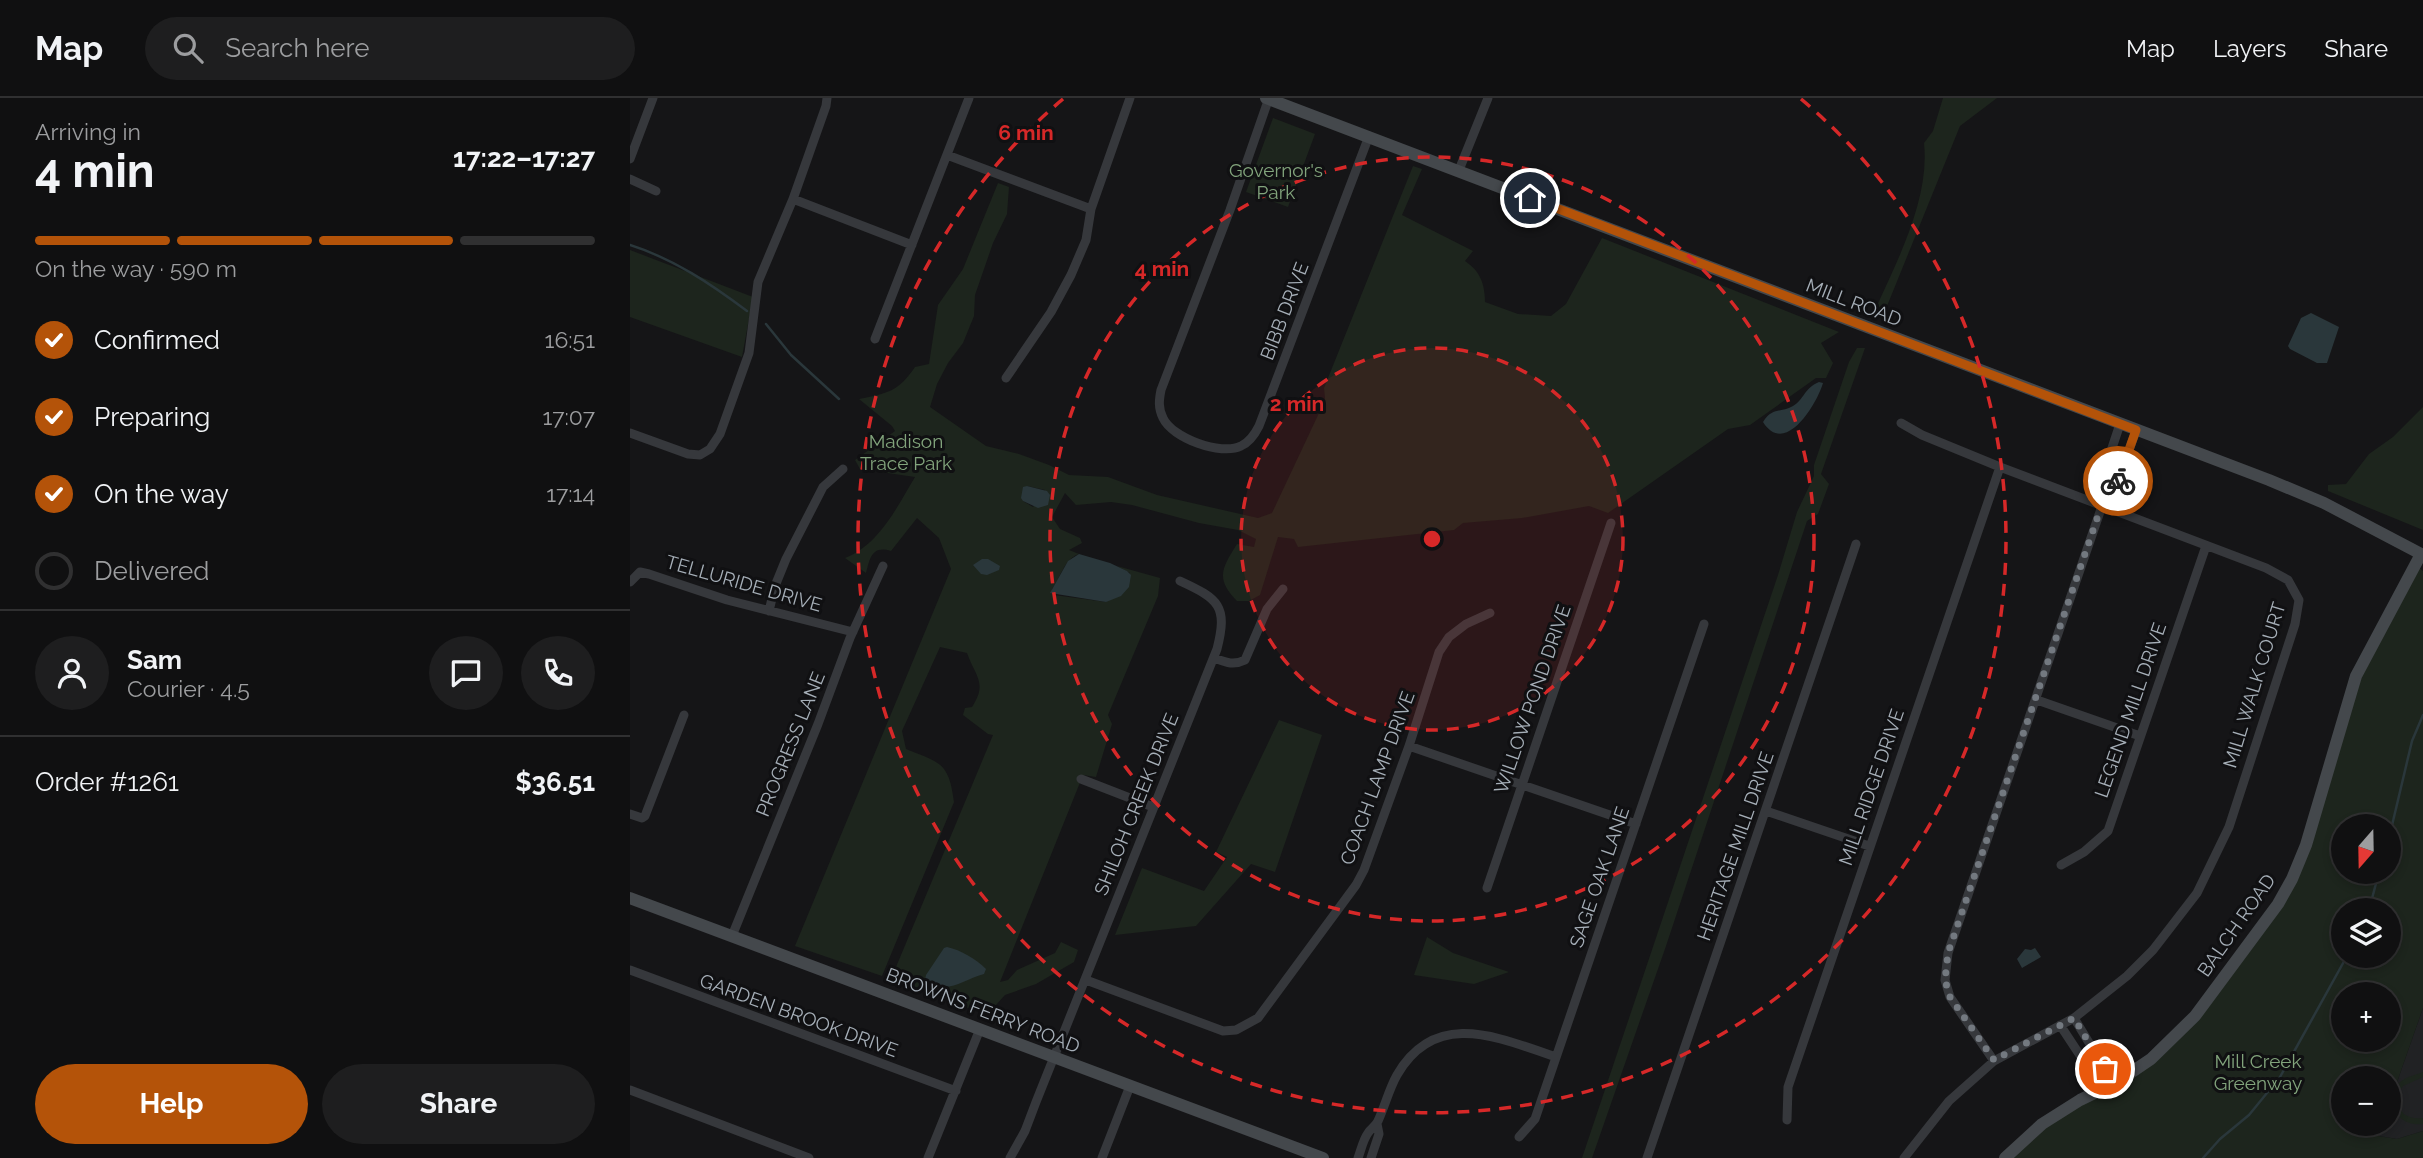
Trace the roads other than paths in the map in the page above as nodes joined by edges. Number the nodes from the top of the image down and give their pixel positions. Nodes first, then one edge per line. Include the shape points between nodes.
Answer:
1 (653, 98) edge
2 (827, 98) edge
3 (969, 98) edge
4 (1130, 98) edge
5 (1267, 98) edge
6 (1488, 98) edge
7 (1369, 136) junction
8 (947, 155) junction
9 (630, 159) edge
10 (1459, 170) junction
11 (630, 179) edge
12 (656, 191) dead end
13 (793, 199) junction
14 (1091, 209) junction
15 (912, 245) junction
16 (875, 339) dead end
17 (1006, 378) dead end
18 (1901, 423) dead end
19 (2120, 424) junction
20 (2136, 430) junction
21 (630, 433) edge
22 (2000, 467) junction
23 (842, 469) dead end
24 (2102, 506) junction
25 (1611, 523) dead end
26 (1856, 544) dead end
27 (2206, 546) junction
28 (2422, 554) edge
29 (883, 566) dead end
30 (1180, 581) dead end
31 (630, 582) edge
32 (1283, 589) dead end
33 (769, 611) junction
34 (1490, 613) dead end
35 (1704, 624) dead end
36 (853, 632) junction
37 (1214, 658) junction
38 (2037, 700) junction
39 (684, 715) dead end
40 (2140, 736) junction
41 (1409, 746) junction
42 (1081, 779) dead end
43 (1522, 784) junction
44 (1153, 807) junction
45 (1766, 810) junction
46 (630, 814) edge
47 (1636, 824) junction
48 (1870, 846) junction
49 (2061, 865) dead end
50 (1487, 888) dead end
51 (630, 898) edge
52 (732, 936) junction
53 (630, 970) edge
54 (1086, 980) junction
55 (2074, 1018) junction
56 (2060, 1025) junction
57 (980, 1029) junction
58 (1053, 1057) junction
59 (1556, 1057) junction
60 (1994, 1060) junction
61 (2117, 1082) junction
62 (1129, 1086) junction
63 (630, 1090) edge
64 (956, 1091) junction
65 (2098, 1092) junction
66 (1787, 1120) dead end
67 (1377, 1124) junction
68 (1519, 1137) dead end
69 (809, 1158) edge
70 (928, 1158) edge
71 (1010, 1158) edge
72 (1102, 1158) edge
73 (1322, 1158) edge
74 (1358, 1158) edge
75 (1371, 1158) edge
76 (1647, 1158) edge
77 (1903, 1158) edge
78 (2005, 1158) edge

1 - 9 street
2 - 13 street
3 - 8 street
4 - 14 street
5 - 7 street, MILL ROAD
5 - 7 street, BIBB DRIVE via 1161,390 1158,405 1163,419 1178,435 1232,449 1253,438
6 - 10 street
7 - 10 street, MILL ROAD
8 - 14 street
8 - 15 street
10 - 19 street, MILL ROAD
11 - 12 street
13 - 15 street
13 - 21 street via 758,282 749,353 720,434 710,449 700,455 688,454
14 - 17 street via 1086,240 1071,275
15 - 16 street
18 - 22 street, MILL WALK COURT
19 - 20 street, MILL ROAD
19 - 24 street via 2096,496
20 - 24 street via 2110,502
20 - 28 street, MILL ROAD via 2324,503
22 - 24 street, MILL WALK COURT
22 - 48 street, MILL RIDGE DRIVE
23 - 33 street via 823,487 786,559
24 - 27 street, MILL WALK COURT
24 - 38 street
25 - 43 street, WILLOW POND DRIVE
26 - 45 street, HERITAGE MILL DRIVE
27 - 40 street, LEGEND MILL DRIVE
27 - 55 street, MILL WALK COURT via 2288,580 2299,600 2297,612 2215,859 2190,902 2153,950
28 - 61 street, BALCH ROAD via 2356,677 2306,845 2278,904 2195,1016 2151,1059
29 - 36 street, PROGRESS LANE
30 - 37 street, SHILOH CREEK DRIVE via 1219,607 1223,619
31 - 33 street, TELLURIDE DRIVE via 640,572 649,573
32 - 37 street via 1267,609 1245,660 1229,663
33 - 36 street, TELLURIDE DRIVE
34 - 41 street, COACH LAMP DRIVE via 1466,624 1439,652
35 - 47 street, SAGE OAK LANE
36 - 52 street, PROGRESS LANE
37 - 44 street, SHILOH CREEK DRIVE
38 - 40 street
38 - 60 street via 1948,953 1945,980 1950,997
39 - 46 street via 645,816
40 - 49 street, LEGEND MILL DRIVE via 2108,831
41 - 43 street
41 - 54 street, COACH LAMP DRIVE via 1356,885 1258,1018 1236,1030 1223,1031
42 - 44 street
43 - 47 street
43 - 50 street, WILLOW POND DRIVE
44 - 54 street, SHILOH CREEK DRIVE
45 - 48 street
45 - 76 street, HERITAGE MILL DRIVE
47 - 59 street, SAGE OAK LANE
48 - 66 street, MILL RIDGE DRIVE via 1788,1087
51 - 52 street, BROWNS FERRY ROAD
52 - 57 street, BROWNS FERRY ROAD
53 - 64 street, GARDEN BROOK DRIVE
54 - 58 street, SHILOH CREEK DRIVE
55 - 56 street
55 - 61 street
56 - 60 street
56 - 65 street via 2091,1072
57 - 58 street, BROWNS FERRY ROAD
57 - 64 street
58 - 62 street, BROWNS FERRY ROAD
58 - 71 street, SHILOH CREEK DRIVE
59 - 67 street via 1481,1033 1437,1038 1407,1061
59 - 68 street, SAGE OAK LANE via 1535,1119
60 - 77 street via 1949,1101
61 - 65 street, BALCH ROAD
62 - 72 street
62 - 73 street, BROWNS FERRY ROAD
63 - 69 street
64 - 70 street
65 - 78 street, BALCH ROAD via 2042,1124
67 - 74 street via 1369,1130
67 - 75 street via 1379,1134

